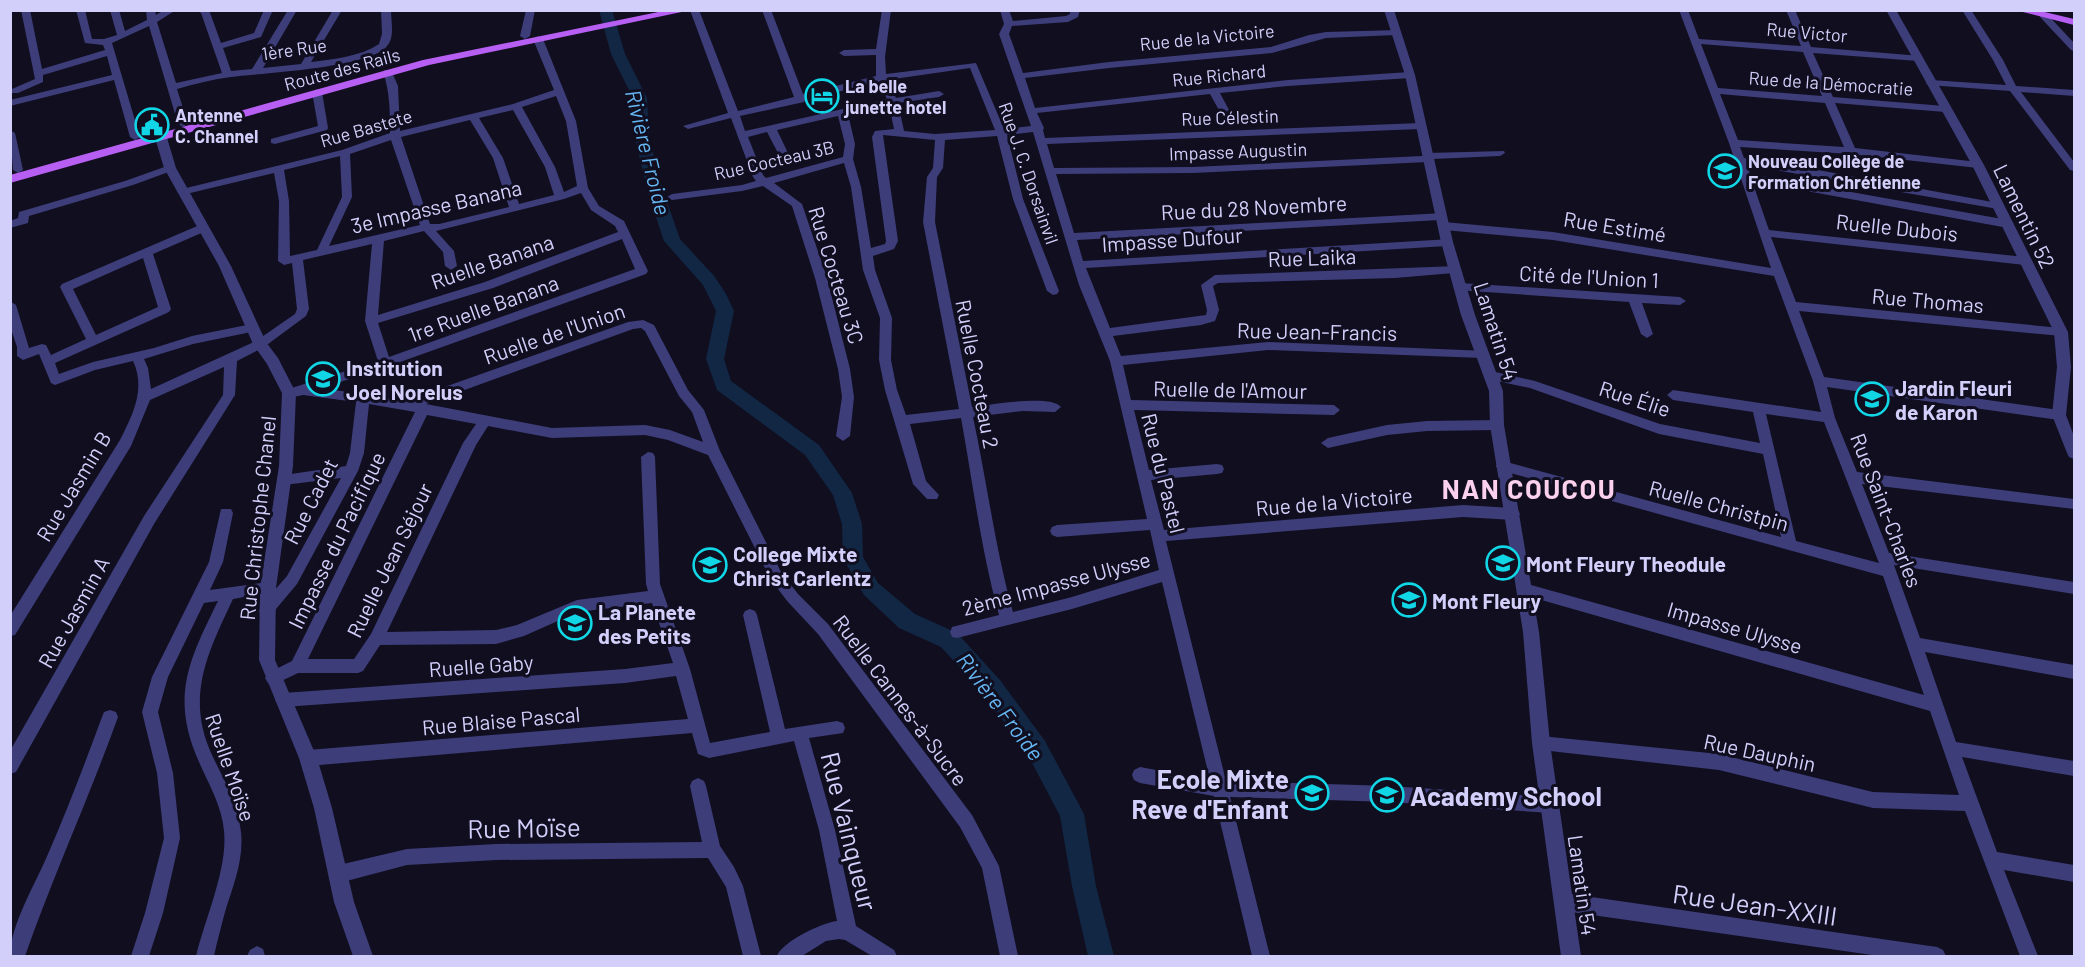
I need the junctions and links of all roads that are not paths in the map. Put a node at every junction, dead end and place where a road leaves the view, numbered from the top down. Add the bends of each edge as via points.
1 (25, 10) edge
2 (80, 10) edge
3 (114, 10) edge
4 (172, 10) edge
5 (201, 10) edge
6 (269, 10) edge
7 (293, 10) edge
8 (338, 10) edge
9 (386, 10) edge
10 (531, 10) edge
11 (687, 10) edge
12 (694, 10) edge
13 (766, 10) edge
14 (887, 10) edge
15 (1075, 10) edge
16 (1389, 10) edge
17 (1683, 10) edge
18 (1790, 10) edge
19 (1891, 10) edge
20 (1966, 10) edge
21 (2020, 10) edge
22 (654, 13) edge
23 (2045, 13) edge
24 (151, 16) edge
25 (2074, 16) edge
26 (1006, 17) edge
27 (2074, 22) edge
28 (561, 32) junction
29 (1396, 32) junction
30 (122, 36) junction
31 (525, 36) junction
32 (538, 39) junction
33 (107, 41) junction
34 (1694, 41) junction
35 (218, 47) junction
36 (2074, 48) edge
37 (1805, 49) junction
38 (110, 52) junction
39 (881, 52) junction
40 (844, 53) dead end
41 (1918, 58) junction
42 (304, 66) junction
43 (256, 71) junction
44 (388, 72) junction
45 (38, 73) junction
46 (227, 74) junction
47 (1410, 75) junction
48 (118, 76) junction
49 (1020, 76) junction
50 (881, 78) junction
51 (1931, 83) junction
52 (172, 87) junction
53 (2012, 87) junction
54 (1714, 91) junction
55 (317, 92) junction
56 (558, 92) junction
57 (1214, 92) junction
58 (2074, 93) edge
59 (939, 94) dead end
60 (14, 96) edge
61 (1827, 99) junction
62 (800, 100) junction
63 (893, 101) junction
64 (516, 106) junction
65 (1946, 109) junction
66 (1224, 110) dead end
67 (1032, 111) junction
68 (842, 112) junction
69 (734, 115) junction
70 (473, 117) junction
71 (183, 124) junction
72 (688, 126) dead end
73 (1420, 126) junction
74 (771, 129) junction
75 (899, 131) junction
76 (10, 133) edge
77 (1001, 133) junction
78 (159, 134) junction
79 (1040, 134) junction
80 (395, 135) junction
81 (741, 135) junction
82 (135, 137) junction
83 (940, 137) junction
84 (275, 141) dead end
85 (1734, 143) junction
86 (1851, 151) junction
87 (345, 152) junction
88 (783, 153) dead end
89 (1500, 153) dead end
90 (1427, 157) junction
91 (848, 159) junction
92 (1740, 161) junction
93 (1978, 165) junction
94 (170, 168) junction
95 (278, 168) junction
96 (2074, 168) edge
97 (1050, 171) junction
98 (13, 173) edge
99 (1746, 177) junction
100 (765, 182) junction
101 (583, 188) junction
102 (182, 192) junction
103 (560, 197) junction
104 (672, 197) dead end
105 (1998, 206) junction
106 (515, 208) junction
107 (1442, 221) junction
108 (2008, 224) junction
109 (10, 225) edge
110 (426, 227) junction
111 (202, 228) junction
112 (1764, 233) junction
113 (625, 234) junction
114 (1071, 237) junction
115 (378, 240) junction
116 (1447, 242) junction
117 (322, 250) junction
118 (147, 254) junction
119 (867, 254) junction
120 (297, 258) junction
121 (2025, 261) junction
122 (1079, 265) junction
123 (451, 266) dead end
124 (1454, 269) junction
125 (1780, 273) junction
126 (1460, 287) junction
127 (1053, 291) dead end
128 (1634, 298) junction
129 (1680, 301) dead end
130 (10, 305) edge
131 (1792, 306) junction
132 (371, 321) junction
133 (252, 328) junction
134 (2061, 332) junction
135 (1104, 333) junction
136 (1647, 334) dead end
137 (93, 340) junction
138 (260, 344) junction
139 (1483, 354) junction
140 (23, 356) junction
141 (137, 357) junction
142 (231, 359) junction
143 (10, 361) edge
144 (48, 361) junction
145 (1116, 361) junction
146 (385, 363) junction
147 (1491, 376) junction
148 (1819, 381) junction
149 (296, 392) junction
150 (1673, 395) dead end
151 (145, 396) junction
152 (363, 398) junction
153 (407, 405) junction
154 (1126, 405) junction
155 (1055, 407) dead end
156 (424, 408) junction
157 (1760, 409) junction
158 (1334, 410) dead end
159 (967, 413) junction
160 (2059, 415) junction
161 (2074, 417) edge
162 (1829, 418) junction
163 (485, 420) junction
164 (902, 420) junction
165 (1497, 425) junction
166 (843, 436) dead end
167 (1328, 443) dead end
168 (1769, 450) junction
169 (713, 451) junction
170 (2074, 453) edge
171 (648, 457) dead end
172 (1503, 466) junction
173 (1217, 469) dead end
174 (351, 471) junction
175 (1143, 476) junction
176 (1851, 477) junction
177 (284, 480) junction
178 (932, 495) dead end
179 (2074, 504) edge
180 (226, 513) dead end
181 (1513, 514) junction
182 (1156, 530) junction
183 (1058, 531) dead end
184 (1790, 546) junction
185 (1884, 558) junction
186 (1889, 572) junction
187 (1167, 574) junction
188 (268, 588) junction
189 (2074, 588) edge
190 (1524, 589) junction
191 (228, 595) junction
192 (657, 596) junction
193 (200, 597) junction
194 (266, 611) junction
195 (750, 615) dead end
196 (1007, 618) junction
197 (10, 630) edge
198 (957, 632) dead end
199 (376, 639) junction
200 (1915, 644) junction
201 (297, 666) junction
202 (682, 669) junction
203 (2074, 672) edge
204 (273, 678) junction
205 (283, 700) junction
206 (1935, 705) junction
207 (110, 717) dead end
208 (698, 724) junction
209 (837, 728) dead end
210 (800, 733) junction
211 (779, 736) junction
212 (1541, 742) junction
213 (1950, 747) junction
214 (308, 758) junction
215 (10, 767) edge
216 (2074, 768) edge
217 (1140, 775) dead end
218 (698, 786) dead end
219 (1219, 789) junction
220 (1970, 803) junction
221 (1551, 806) junction
222 (712, 850) junction
223 (1991, 859) junction
224 (2074, 873) edge
225 (339, 874) junction
226 (1564, 902) junction
227 (848, 931) junction
228 (887, 956) edge
229 (1005, 956) edge
230 (16, 957) edge
231 (140, 957) edge
232 (205, 957) edge
233 (363, 957) edge
234 (752, 957) edge
235 (786, 957) edge
236 (1261, 957) edge
237 (1571, 957) edge
238 (1938, 957) edge
239 (2029, 957) edge

1 - 45 street
2 - 33 street via 88,41
3 - 30 street
4 - 24 street
5 - 35 street via 205,11
6 - 35 street via 258,35
7 - 43 street
8 - 42 street
9 - 42 street, 1ère Rue via 386,41 381,49
10 - 31 street
11 - 22 main road, Route des Rails
12 - 69 street, Rue Cocteau 3C
13 - 62 street
14 - 39 street
15 - 26 street via 1075,15 1068,19
16 - 29 street, Lamatin 54
17 - 34 street, Rue Saint-Charles
18 - 37 street
19 - 41 street, Lamentin 52
20 - 53 street
21 - 23 main road
22 - 28 main road, Route des Rails
23 - 25 main road
23 - 27 main road
23 - 36 street
24 - 30 street
24 - 52 street
26 - 49 street, Rue du Pastel via 1004,34
28 - 31 main road, Route des Rails
28 - 32 main road, Route des Rails
29 - 47 street, Lamatin 54
29 - 49 street, Rue de la Victoire via 1326,35 1272,50
30 - 33 street
31 - 71 main road, Route des Rails via 425,57
32 - 44 main road, Route des Rails
32 - 56 street
33 - 38 street
34 - 37 street, Rue Victor
34 - 54 street, Rue Saint-Charles
35 - 46 street
37 - 41 street, Rue Victor
37 - 61 street
38 - 45 street
38 - 48 street
39 - 40 street
39 - 50 street
41 - 51 street, Lamentin 52
42 - 43 street, 1ère Rue
43 - 46 street, 1ère Rue
44 - 55 main road, Route des Rails
44 - 80 street via 393,86
45 - 60 street via 40,80
46 - 52 street, 1ère Rue
47 - 57 street, Rue Richard
47 - 73 street, Lamatin 54
48 - 60 street
48 - 82 street
49 - 67 street, Rue du Pastel
50 - 62 street
50 - 63 street
50 - 77 street, Rue J. C. Dorsainvil via 973,65
51 - 53 street
51 - 65 street, Lamentin 52
52 - 71 street
53 - 58 street
53 - 96 street
54 - 61 street, Rue de la Démocratie
54 - 85 street, Rue Saint-Charles
55 - 78 main road, Route des Rails
55 - 84 street via 322,128
56 - 64 street, Rue Bastete
56 - 101 street via 571,121
57 - 66 street
57 - 67 street, Rue Richard
59 - 63 street
61 - 65 street, Rue de la Démocratie
61 - 86 street
62 - 69 street
63 - 68 street
63 - 75 street
64 - 70 street, Rue Bastete
64 - 103 street via 550,167
65 - 93 street, Lamentin 52
67 - 79 street, Rue du Pastel
68 - 74 street
68 - 91 street via 850,144
69 - 72 street
69 - 81 street, Rue Cocteau 3C
70 - 80 street, Rue Bastete
70 - 106 street via 498,158
71 - 78 main road, Route des Rails
73 - 79 street, Rue Célestin
73 - 90 street, Lamatin 54
74 - 81 street
74 - 88 street
75 - 83 street, Rue Célestin via 907,136
75 - 119 street, Rue Célestin via 879,133 877,137 892,241 890,246
76 - 98 street
77 - 79 street, Rue Célestin
77 - 83 street, Rue Célestin
77 - 127 street, Rue J. C. Dorsainvil via 1018,199
78 - 82 main road, Route des Rails
78 - 94 street, Rue Christophe Chanel
78 - 98 main road, Route des Rails
79 - 97 street, Rue du Pastel
80 - 87 street, Rue Bastete
80 - 110 street
81 - 100 street, Rue Cocteau 3C via 758,177
82 - 98 main road, Route des Rails
83 - 159 street, Ruelle Cocteau 2 via 929,222
85 - 86 street
85 - 92 street, Rue Saint-Charles
86 - 93 street
87 - 95 street, Rue Bastete
87 - 117 street via 347,197
89 - 90 street, Impasse Augustin
90 - 97 street, Impasse Augustin via 1193,170
90 - 107 street, Lamatin 54
91 - 100 street, Rue Cocteau 3B
91 - 119 street
92 - 99 street, Rue Saint-Charles
92 - 105 street
93 - 105 street, Lamentin 52
94 - 102 street, Rue Christophe Chanel
94 - 109 street via 23,214 24,220
95 - 102 street, Rue Bastete
95 - 120 street via 284,201 284,261
97 - 114 street, Rue du Pastel
99 - 108 street
99 - 112 street, Rue Saint-Charles
100 - 104 street, Rue Cocteau 3B
100 - 166 street, Rue Cocteau 3C via 797,204 822,278 848,397
101 - 103 street, 3e Impasse Banana
101 - 113 street via 595,208 620,224
102 - 111 street, Rue Christophe Chanel
103 - 106 street, 3e Impasse Banana
105 - 108 street, Lamentin 52
106 - 110 street, 3e Impasse Banana via 439,228
107 - 114 street, Rue du 28 Novembre
107 - 116 street, Lamatin 54
107 - 125 street, Rue Estimé
108 - 121 street, Lamentin 52
110 - 115 street, 3e Impasse Banana
110 - 123 street via 448,251
111 - 118 street
111 - 133 street, Rue Christophe Chanel via 225,266
112 - 121 street, Ruelle Dubois
112 - 125 street, Rue Saint-Charles
113 - 132 street, Ruelle Banana via 489,285
113 - 146 street, 1re Ruelle Banana via 642,271
114 - 122 street, Rue du Pastel
115 - 117 street, 3e Impasse Banana
115 - 132 street
116 - 122 street, Impasse Dufour
116 - 124 street, Lamatin 54
117 - 120 street, 3e Impasse Banana
118 - 137 street via 165,309
118 - 137 street via 66,287
119 - 164 street via 886,318 885,360
120 - 138 street via 303,309 300,316
121 - 134 street, Lamentin 52
122 - 135 street, Rue du Pastel
124 - 126 street, Lamatin 54
124 - 135 street, Rue Laika via 1215,279 1207,285 1211,318
125 - 131 street, Rue Saint-Charles
126 - 128 street, Cité de l'Union 1
126 - 139 street, Lamatin 54
128 - 129 street, Cité de l'Union 1
128 - 136 street
130 - 140 street
131 - 134 street, Rue Thomas
131 - 148 street, Rue Saint-Charles
132 - 146 street
133 - 138 street, Rue Christophe Chanel
133 - 141 street via 192,339
134 - 160 street, Lamentin 52 via 2064,367
135 - 145 street, Rue du Pastel
137 - 144 street
138 - 142 street
138 - 149 street, Rue Christophe Chanel
139 - 145 street, Rue Jean-Francis via 1268,346
139 - 147 street, Lamatin 54
140 - 143 street
140 - 144 street via 42,348
141 - 144 street via 93,366 55,380
141 - 151 street, Rue Jasmin B via 144,369
142 - 151 street
142 - 215 street, Rue Jasmin A via 229,395 174,478
145 - 154 street, Rue du Pastel
146 - 149 street, 1re Ruelle Banana
147 - 165 street, Lamatin 54 via 1496,391
147 - 168 street, Rue Élie via 1531,384 1659,429
148 - 160 street
148 - 162 street, Rue Saint-Charles
149 - 152 street
149 - 177 street, Rue Christophe Chanel
150 - 157 street
151 - 197 street, Rue Jasmin B via 126,442
152 - 153 street
152 - 174 street, Rue Cadet via 357,453
153 - 156 street
153 - 169 street, Ruelle de l'Union via 643,324 650,328 683,393 698,410
154 - 158 street, Ruelle de l'Amour
154 - 175 street, Rue du Pastel
155 - 159 street via 1023,406
156 - 163 street
156 - 201 street, Impasse du Pacifique
157 - 162 street
157 - 168 street
159 - 164 street
159 - 196 street, Ruelle Cocteau 2 via 992,563
160 - 161 street
160 - 170 street, Lamentin 52
162 - 176 street, Rue Saint-Charles
163 - 169 street via 552,433 645,430
163 - 199 street, Ruelle Jean Séjour via 470,443
164 - 178 street via 920,484
165 - 167 street via 1387,430
165 - 172 street, Lamatin 54
168 - 184 street
169 - 229 street, Ruelle Cannes-à-Sucre via 776,576 824,629 966,821 986,854
171 - 192 street via 650,551
172 - 181 street, Lamatin 54
172 - 184 street, Ruelle Christpin
173 - 175 street
174 - 177 street
174 - 194 street, Rue Cadet via 292,580
175 - 182 street, Rue du Pastel
176 - 179 street
176 - 185 street, Rue Saint-Charles
177 - 188 street, Rue Christophe Chanel
180 - 193 street via 216,562
181 - 182 street, Rue de la Victoire via 1463,511
181 - 190 street, Lamatin 54
182 - 183 street, Rue de la Victoire
182 - 187 street, Rue du Pastel
184 - 186 street, Ruelle Christpin
185 - 186 street, Rue Saint-Charles
185 - 189 street
186 - 200 street, Rue Saint-Charles
187 - 196 street, 2ème Impasse Ulysse
187 - 219 street, Rue du Pastel
188 - 191 street
188 - 194 street, Rue Christophe Chanel
190 - 206 street, Impasse Ulysse
190 - 212 street, Lamatin 54
191 - 193 street
191 - 232 street, Ruelle Moïse via 207,638 190,701 190,714 200,746 221,788 233,839 231,862
192 - 199 street via 577,606 496,638
192 - 202 street
193 - 231 street via 160,677 150,712 165,773 172,838
194 - 204 street, Rue Christophe Chanel via 267,660
195 - 211 street
196 - 198 street, 2ème Impasse Ulysse
199 - 201 street, Ruelle Jean Séjour via 358,666
200 - 203 street
200 - 206 street, Rue Saint-Charles
201 - 204 street
202 - 205 street, Ruelle Gaby
202 - 208 street
204 - 205 street, Rue Christophe Chanel
205 - 214 street, Rue Christophe Chanel
206 - 213 street, Rue Saint-Charles
207 - 230 street
208 - 211 street via 706,751
208 - 214 street, Rue Blaise Pascal
209 - 210 street
210 - 211 street
210 - 227 street, Rue Vainqueur
212 - 220 street, Rue Dauphin via 1719,762 1873,800
212 - 221 street, Lamatin 54
213 - 216 street
213 - 220 street, Rue Saint-Charles
214 - 225 street, Rue Christophe Chanel
217 - 219 street
218 - 222 street
219 - 221 street via 1390,794
219 - 236 street, Rue du Pastel
220 - 223 street, Rue Saint-Charles
221 - 226 street, Lamatin 54
222 - 225 street, Rue Moïse via 407,857
222 - 234 street via 734,883
223 - 224 street
223 - 239 street, Rue Saint-Charles
225 - 233 street, Rue Christophe Chanel
226 - 237 street, Lamatin 54
226 - 238 street, Rue Jean-XXIII
227 - 228 street, Rue Vainqueur
227 - 235 street via 838,928 822,933

